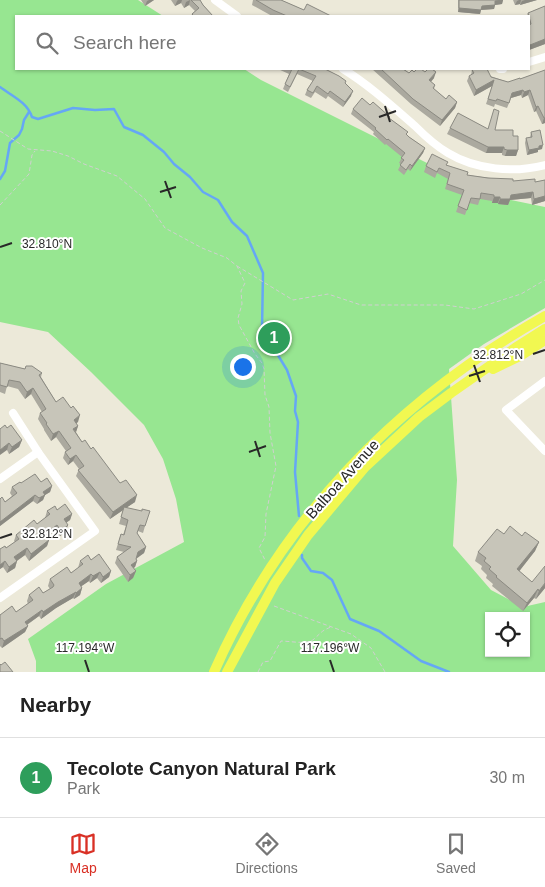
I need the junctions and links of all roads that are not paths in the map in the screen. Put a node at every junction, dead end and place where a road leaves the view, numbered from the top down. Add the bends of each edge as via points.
1 (215, 0) edge
2 (236, 15) edge
3 (545, 57) edge
4 (530, 62) edge
5 (345, 70) edge
6 (545, 166) edge
7 (545, 316) edge
8 (545, 330) edge
9 (545, 340) edge
10 (545, 380) edge
11 (461, 385) junction
12 (13, 413) dead end
13 (545, 451) edge
14 (38, 452) junction
15 (0, 479) edge
16 (0, 598) edge
17 (214, 672) edge
18 (228, 672) edge

1 - 2 street
3 - 4 street
5 - 6 street via 362,80 449,153 495,168 515,170
7 - 17 main road, Balboa Avenue via 459,371 414,406 363,453 297,529 268,570
8 - 11 main road, Balboa Avenue
9 - 11 main road
10 - 13 street via 506,410
11 - 18 main road, Balboa Avenue via 365,467 308,535 275,583
12 - 14 street
14 - 15 street
14 - 16 street via 95,531

